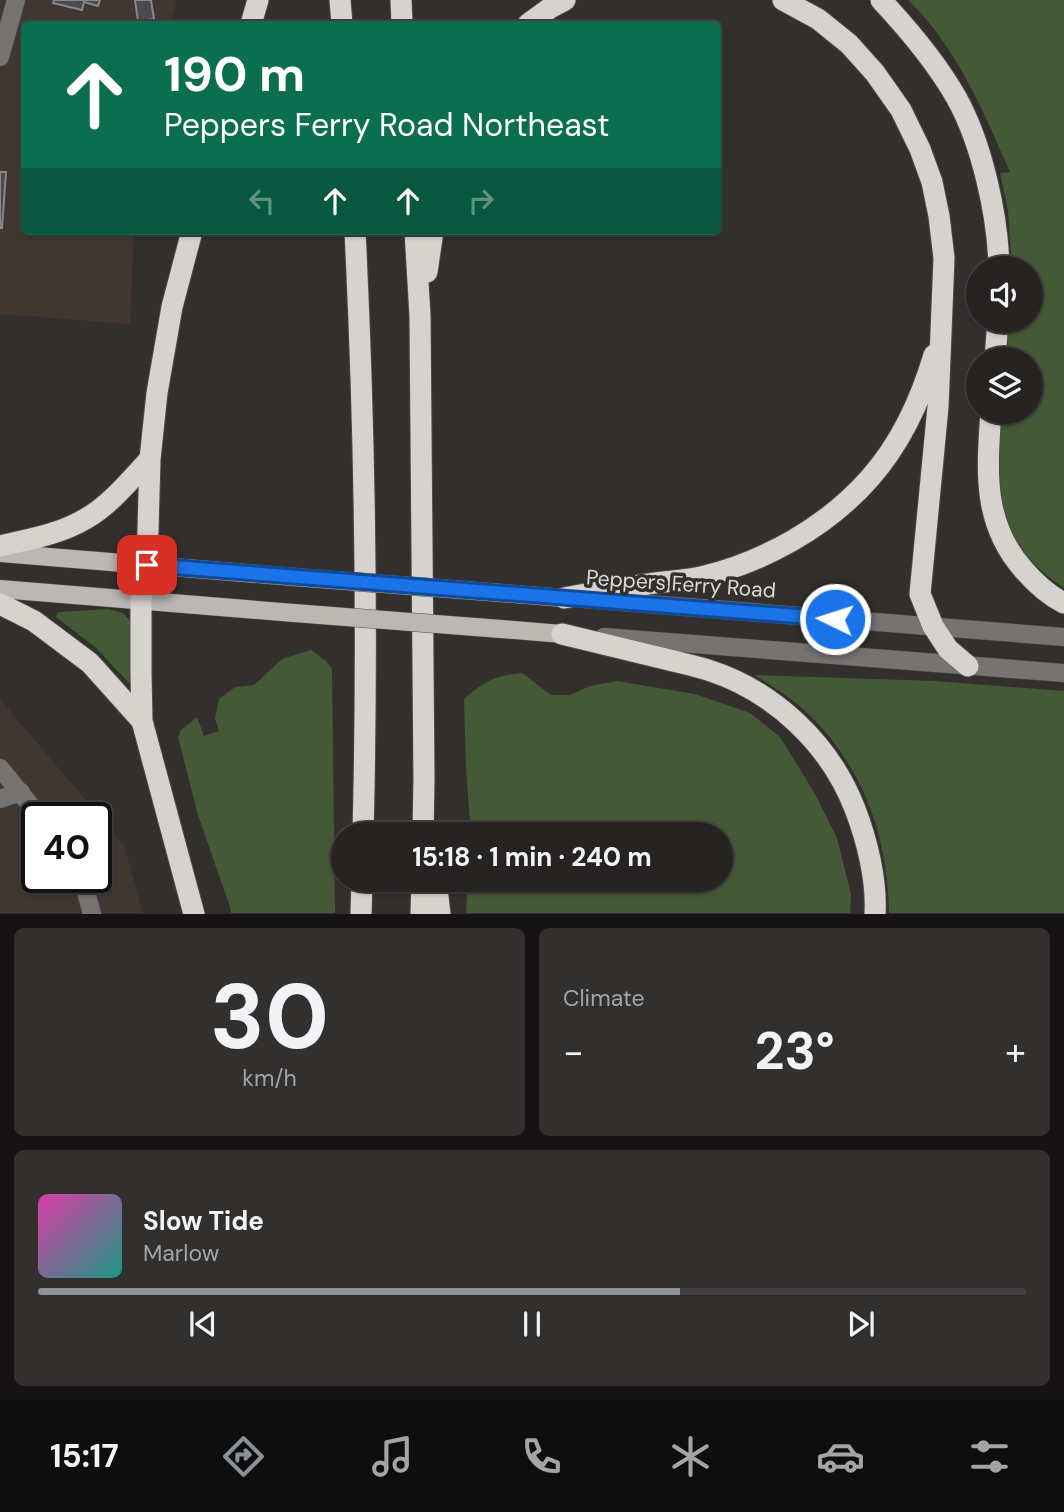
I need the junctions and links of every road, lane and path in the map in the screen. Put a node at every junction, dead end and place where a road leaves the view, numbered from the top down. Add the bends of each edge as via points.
1 (6, 0) edge
2 (16, 0) edge
3 (258, 0) edge
4 (340, 0) edge
5 (401, 0) edge
6 (565, 0) edge
7 (783, 0) edge
8 (881, 0) edge
9 (252, 21) edge
10 (342, 21) edge
11 (402, 21) edge
12 (532, 21) edge
13 (0, 24) edge
14 (0, 57) edge
15 (191, 235) edge
16 (355, 235) edge
17 (415, 235) edge
18 (432, 235) edge
19 (998, 256) edge
20 (943, 298) junction
21 (420, 316) junction
22 (990, 424) edge
23 (150, 459) junction
24 (0, 545) edge
25 (0, 553) edge
26 (147, 565) junction
27 (0, 589) edge
28 (564, 598) junction
29 (141, 600) junction
30 (1064, 603) edge
31 (0, 604) edge
32 (933, 626) junction
33 (562, 634) junction
34 (1064, 637) edge
35 (968, 666) junction
36 (1064, 673) edge
37 (142, 721) junction
38 (0, 768) edge
39 (424, 779) junction
40 (21, 792) junction
41 (0, 799) edge
42 (29, 802) edge
43 (363, 822) edge
44 (423, 822) edge
45 (429, 822) edge
46 (362, 892) edge
47 (422, 892) edge
48 (437, 892) edge
49 (86, 893) edge
50 (92, 914) edge
51 (194, 914) edge
52 (361, 914) edge
53 (421, 914) edge
54 (440, 914) edge
55 (875, 914) edge

1 - 13 street
2 - 14 street
3 - 9 highway
4 - 10 highway
5 - 11 highway
6 - 12 highway
7 - 20 highway via 818,19 849,44 901,110 932,182 944,258
8 - 19 highway via 934,62 962,109 987,182
15 - 23 highway via 172,307
16 - 43 highway via 365,533
17 - 21 highway
18 - 21 highway
20 - 28 highway via 938,341 911,414 870,478 843,505 783,545 745,563 700,577
20 - 32 highway via 939,407 920,594
21 - 39 highway
22 - 30 highway via 989,496 997,527 1012,556 1035,583
23 - 24 highway via 89,518 61,531
23 - 26 highway
25 - 26 main road, Peppers Ferry Road
26 - 28 main road, Peppers Ferry Road, bridge
26 - 29 highway
27 - 29 main road
28 - 32 street, Peppers Ferry Road
29 - 33 main road, bridge
29 - 37 highway
31 - 37 highway via 34,621 90,663
32 - 34 street, Peppers Ferry Road
32 - 35 highway via 948,649
33 - 35 street
33 - 55 highway via 708,670 769,700 800,725 848,791 871,867
35 - 36 street
37 - 51 highway
38 - 40 street
39 - 44 highway
39 - 45 highway
40 - 41 street
40 - 42 street
46 - 52 highway
47 - 53 highway
48 - 54 highway
49 - 50 street

